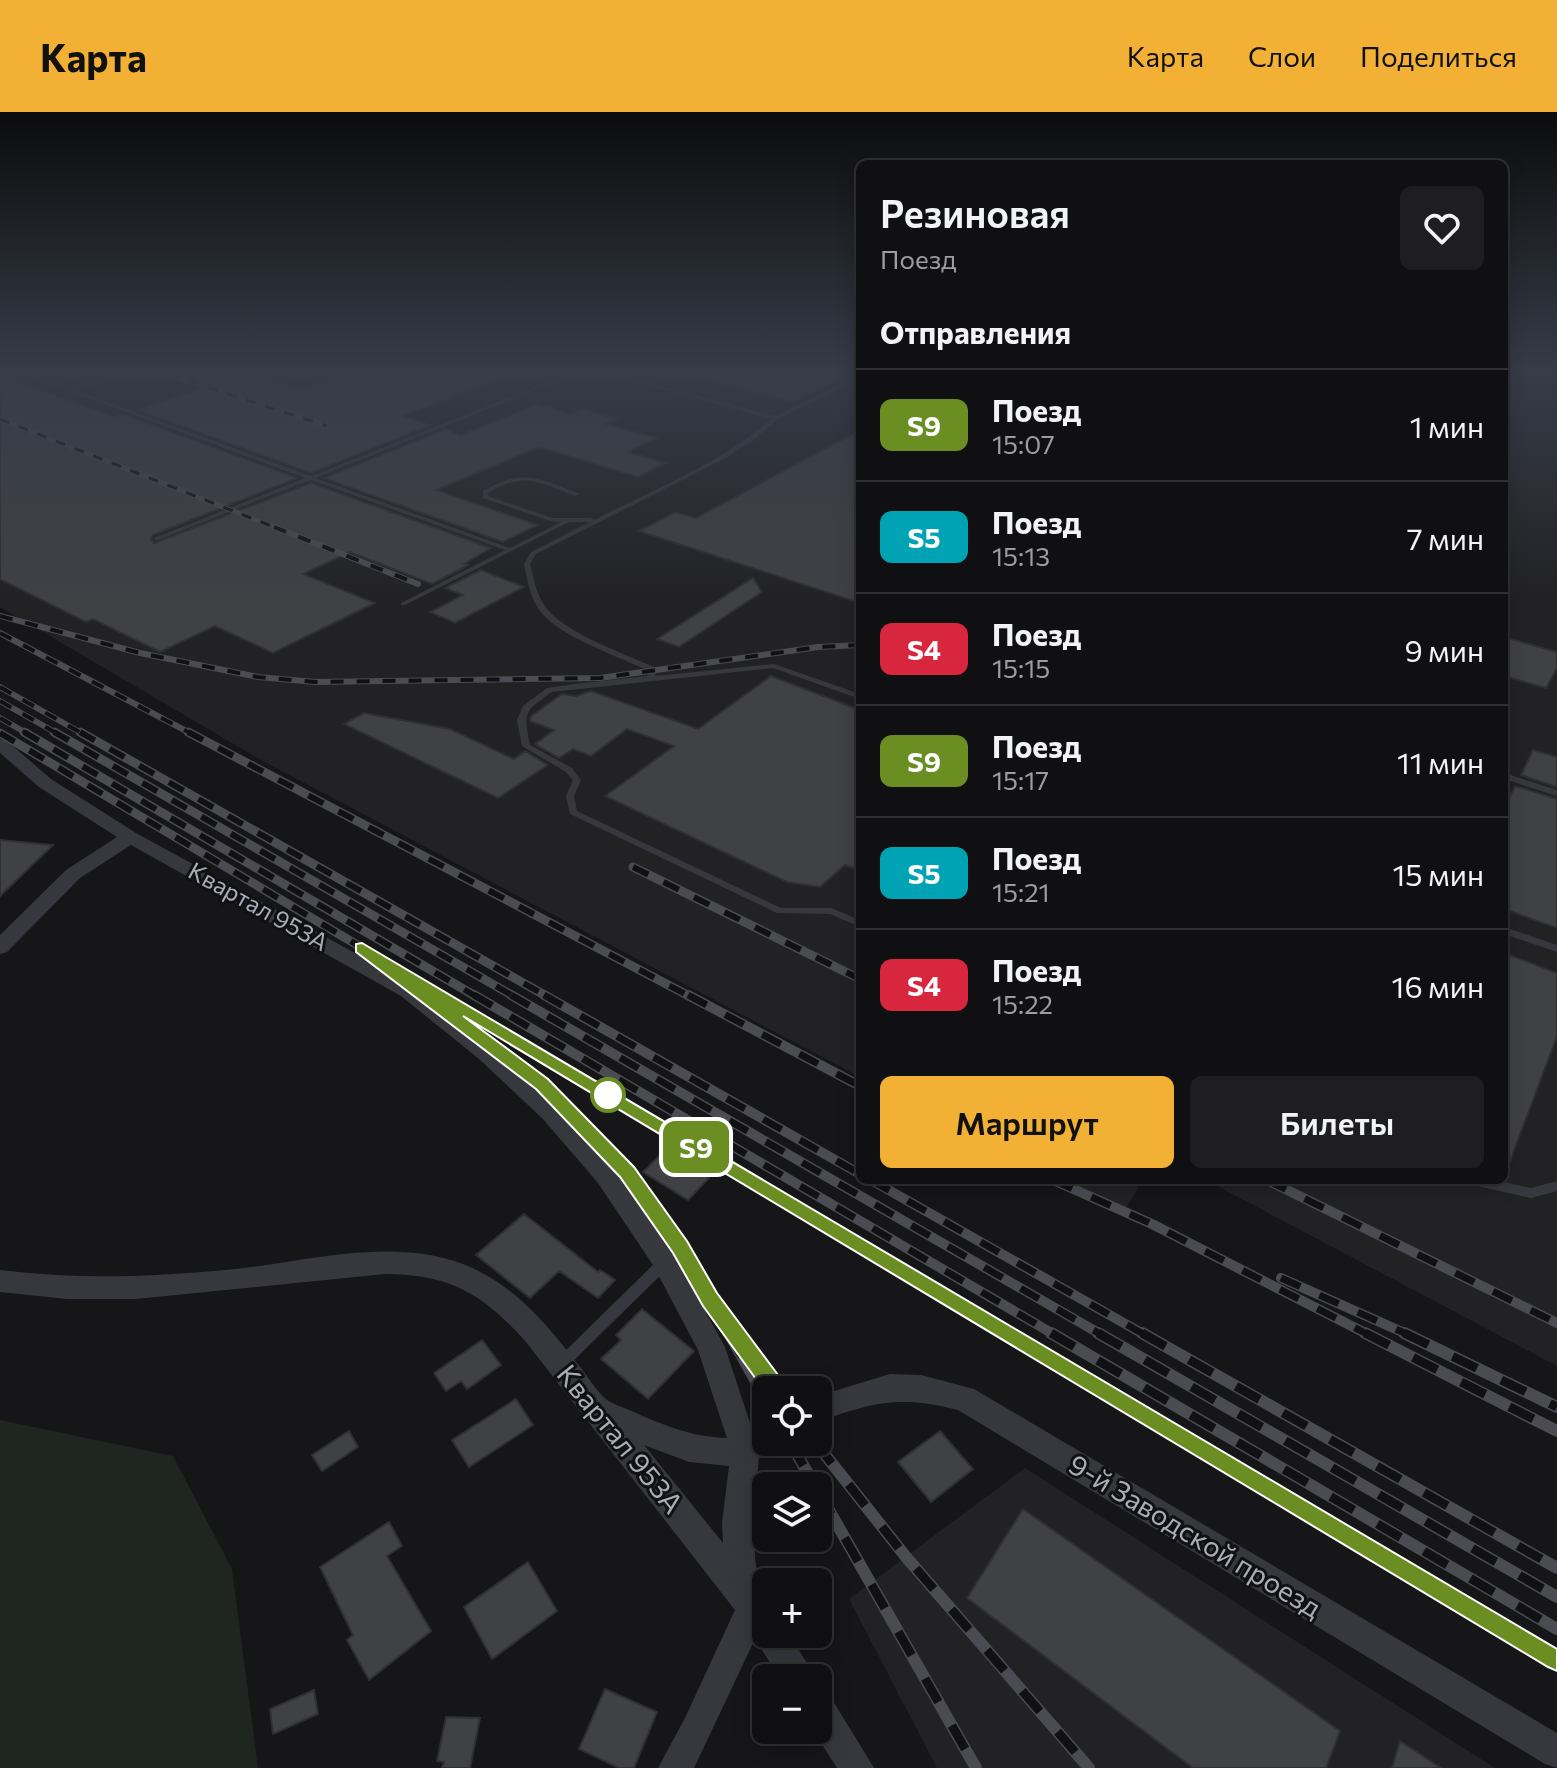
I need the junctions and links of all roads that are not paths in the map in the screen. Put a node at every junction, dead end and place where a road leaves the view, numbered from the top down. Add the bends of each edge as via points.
1 (228, 446) edge
2 (389, 446) edge
3 (740, 446) edge
4 (308, 478) junction
5 (576, 494) dead end
6 (597, 519) junction
7 (567, 522) junction
8 (156, 539) dead end
9 (510, 550) junction
10 (403, 604) dead end
11 (651, 676) junction
12 (856, 696) edge
13 (0, 744) edge
14 (1508, 777) edge
15 (1557, 793) edge
16 (130, 837) junction
17 (856, 922) edge
18 (1508, 931) edge
19 (0, 947) edge
20 (1557, 949) edge
21 (1491, 1184) edge
22 (1557, 1186) edge
23 (665, 1262) junction
24 (0, 1281) edge
25 (561, 1364) junction
26 (832, 1404) edge
27 (597, 1409) junction
28 (752, 1436) edge
29 (752, 1443) edge
30 (752, 1456) edge
31 (752, 1596) edge
32 (752, 1609) edge
33 (752, 1641) edge
34 (832, 1730) edge
35 (1557, 1752) edge
36 (675, 1768) edge
37 (857, 1768) edge

1 - 4 lane
2 - 4 lane
3 - 6 lane
4 - 8 lane
4 - 9 lane
5 - 7 lane via 520,476 485,492 485,497
6 - 7 lane
6 - 11 lane via 533,553 527,564 533,590 546,614 653,670
7 - 9 lane
9 - 10 lane
11 - 12 lane via 774,666
11 - 17 lane via 550,690 527,706 521,720 526,746 577,780 570,796 573,812 780,911 831,911
13 - 16 street, Квартал 953А via 45,783
14 - 15 lane
16 - 19 street via 73,874
16 - 23 street, Квартал 953А via 408,991 561,1123 607,1176
18 - 20 lane
21 - 22 lane via 1531,1193
23 - 25 lane
23 - 28 street, Квартал 953А
24 - 25 street, Квартал 953А via 44,1288 149,1285 358,1265 424,1264 463,1276 499,1297
25 - 27 street, Квартал 953А
26 - 35 street, 9-й Заводской проезд via 894,1385 964,1398
27 - 29 street via 670,1442 704,1450
27 - 32 street, Квартал 953А
30 - 31 street, Квартал 953А via 737,1523 740,1566
33 - 36 street
34 - 37 street

